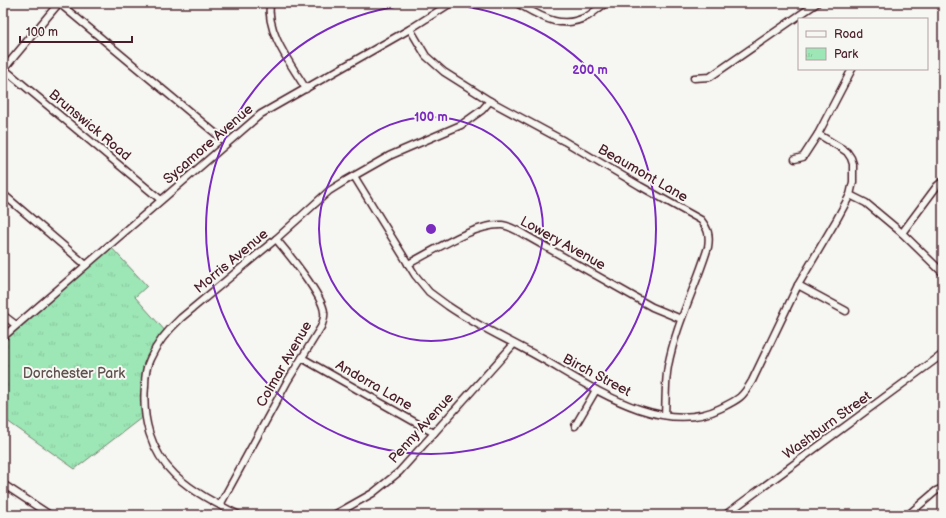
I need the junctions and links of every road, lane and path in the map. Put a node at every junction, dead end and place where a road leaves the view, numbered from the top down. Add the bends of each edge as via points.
1 (59, 3) edge
2 (270, 3) edge
3 (438, 3) edge
4 (451, 3) edge
5 (517, 3) edge
6 (606, 3) edge
7 (817, 3) edge
8 (442, 9) junction
9 (410, 29) junction
10 (3, 69) edge
11 (851, 70) edge
12 (694, 78) dead end
13 (306, 89) junction
14 (490, 102) junction
15 (818, 134) junction
16 (227, 143) junction
17 (795, 159) dead end
18 (354, 176) junction
19 (943, 181) edge
20 (3, 194) edge
21 (850, 195) junction
22 (161, 200) junction
23 (902, 233) junction
24 (276, 239) junction
25 (408, 264) junction
26 (86, 265) junction
27 (943, 273) edge
28 (798, 285) junction
29 (846, 311) dead end
30 (3, 314) edge
31 (681, 319) junction
32 (16, 326) junction
33 (3, 337) edge
34 (514, 344) junction
35 (943, 354) edge
36 (302, 358) junction
37 (596, 390) junction
38 (665, 415) junction
39 (575, 426) dead end
40 (434, 433) junction
41 (3, 484) edge
42 (943, 488) edge
43 (220, 505) junction
44 (50, 515) edge
45 (239, 515) edge
46 (334, 515) edge
47 (725, 515) edge
48 (908, 515) edge

1 - 10 street
1 - 16 street
2 - 13 street via 272,27
3 - 8 street
4 - 8 street, Sycamore Avenue
5 - 6 street via 542,18 557,22 576,21
7 - 12 street via 710,77
8 - 9 street, Sycamore Avenue
9 - 13 street, Sycamore Avenue
9 - 14 street, Beaumont Lane via 426,56 444,72
10 - 22 street, Brunswick Road
11 - 15 street
13 - 16 street, Sycamore Avenue via 261,114
14 - 18 street, Morris Avenue via 461,125 389,156
14 - 31 street, Beaumont Lane via 571,145 704,224 709,234 708,247
15 - 17 street via 803,156
15 - 21 street, Birch Street via 847,152 851,158 853,182
16 - 22 street, Sycamore Avenue
18 - 24 street, Morris Avenue via 329,191
18 - 25 street, Birch Street
19 - 23 street
20 - 26 street
21 - 23 street via 866,203
21 - 28 street, Birch Street
22 - 26 street, Sycamore Avenue
23 - 27 street
24 - 36 street, Colmar Avenue via 318,297 324,312 321,327
24 - 43 street, Morris Avenue via 170,328 153,352 145,378 145,416 154,446 175,475
25 - 31 street, Lowery Avenue via 466,234 484,227 502,225 525,234 652,307
25 - 34 street, Birch Street via 422,285 448,306
26 - 32 street, Sycamore Avenue
28 - 29 street
28 - 38 street, Birch Street via 744,395 713,412 696,416
30 - 32 street
31 - 38 street, Beaumont Lane via 668,367
32 - 33 street, Sycamore Avenue
34 - 37 street, Birch Street
34 - 40 street, Penny Avenue
35 - 47 street, Washburn Street
36 - 40 street, Andorra Lane
36 - 43 street, Colmar Avenue
37 - 38 street, Birch Street via 631,406
37 - 39 street
40 - 46 street, Penny Avenue via 388,482
41 - 44 street
42 - 48 street
43 - 45 street

